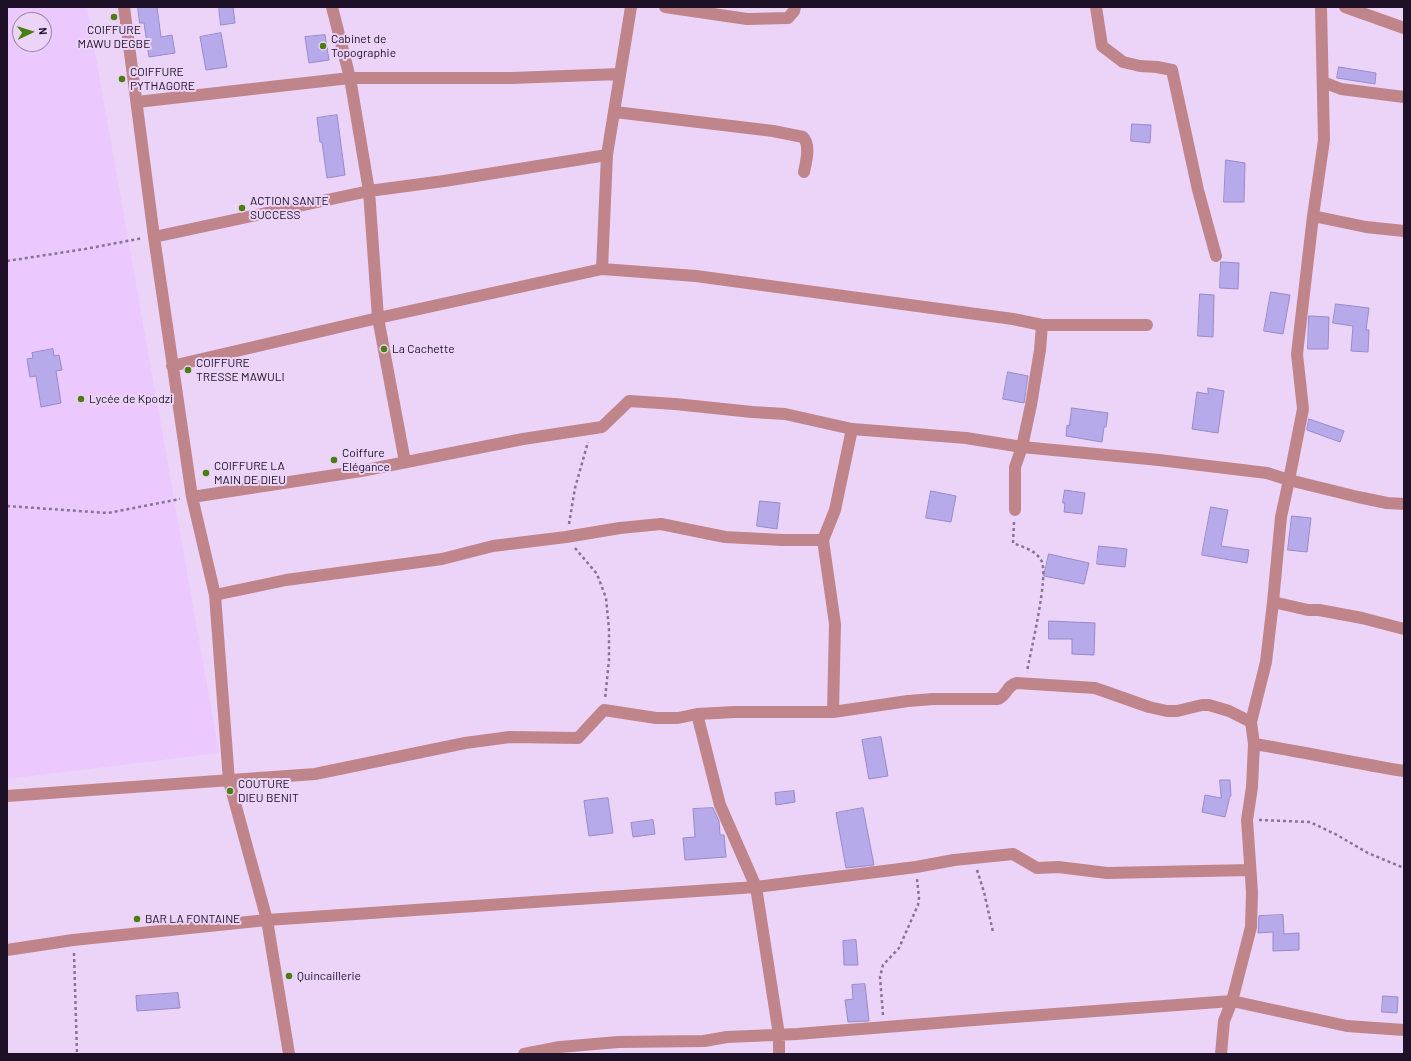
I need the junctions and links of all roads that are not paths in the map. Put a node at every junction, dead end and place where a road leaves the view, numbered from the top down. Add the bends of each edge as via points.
1 (124, 7) edge
2 (332, 7) edge
3 (631, 7) edge
4 (665, 7) edge
5 (795, 7) edge
6 (1096, 7) edge
7 (1321, 7) edge
8 (1345, 7) edge
9 (1404, 28) edge
10 (620, 74) junction
11 (350, 78) junction
12 (1323, 82) junction
13 (1404, 97) edge
14 (137, 102) junction
15 (615, 112) junction
16 (607, 155) junction
17 (804, 172) dead end
18 (369, 191) junction
19 (1313, 216) junction
20 (1404, 231) edge
21 (154, 236) junction
22 (1216, 256) dead end
23 (602, 269) junction
24 (378, 318) junction
25 (1042, 324) junction
26 (1147, 325) dead end
27 (172, 366) junction
28 (852, 429) junction
29 (1022, 447) junction
30 (405, 462) junction
31 (1289, 480) junction
32 (192, 497) junction
33 (1404, 504) edge
34 (1015, 510) road end
35 (823, 540) junction
36 (214, 595) junction
37 (1273, 602) junction
38 (1404, 629) edge
39 (833, 712) junction
40 (697, 714) junction
41 (1251, 722) junction
42 (1254, 744) junction
43 (1404, 771) edge
44 (229, 781) junction
45 (7, 796) edge
46 (1250, 870) junction
47 (756, 887) junction
48 (267, 920) junction
49 (7, 950) edge
50 (1232, 1001) junction
51 (1404, 1030) edge
52 (779, 1035) junction
53 (289, 1054) edge
54 (524, 1054) edge
55 (779, 1054) edge
56 (1221, 1054) edge

1 - 14 street
2 - 11 street
3 - 10 street
4 - 5 street via 747,19 788,18
6 - 22 street via 1102,46 1123,62 1172,70 1198,190
7 - 12 street
8 - 9 street
10 - 11 street via 511,78
10 - 15 street
11 - 14 street
11 - 18 street
12 - 13 street via 1341,89
12 - 19 street via 1324,140
14 - 21 street
15 - 16 street
15 - 17 street via 803,137 807,143
16 - 18 street
16 - 23 street
18 - 21 street
18 - 24 street
19 - 20 street via 1366,227
19 - 31 street via 1297,354 1303,409
21 - 27 street
23 - 24 street
23 - 25 street via 696,276
24 - 27 street
24 - 30 street
25 - 26 street
25 - 29 street via 1040,350
27 - 32 street
28 - 29 street via 966,438
28 - 30 street via 785,414 629,401 602,427 523,439
28 - 35 street via 835,510
29 - 31 street via 1244,470
29 - 34 street via 1015,467
30 - 32 street
31 - 33 street via 1358,497
31 - 37 street via 1280,522
32 - 36 street
35 - 36 street via 725,537 661,524 493,546 442,559 286,580
35 - 39 street via 835,624
36 - 44 street
37 - 38 street via 1362,618
37 - 41 street via 1266,662
39 - 40 street
39 - 41 street via 933,699 997,699 1004,696 1010,686 1024,684 1095,688 1168,711 1209,705
40 - 44 street via 678,718 656,718 604,710 578,738 510,737 465,743 315,774
40 - 47 street via 720,805
41 - 42 street
42 - 43 street
42 - 46 street via 1247,820
44 - 45 street
44 - 48 street
46 - 47 street via 1107,873 1058,867 1037,868 1013,854
46 - 50 street via 1251,927
47 - 48 street
47 - 52 street
48 - 49 street via 73,940
48 - 53 street
50 - 51 street via 1347,1026
50 - 52 street
50 - 56 street via 1224,1021
52 - 54 street via 727,1037 704,1041 611,1043 560,1047
52 - 55 street

